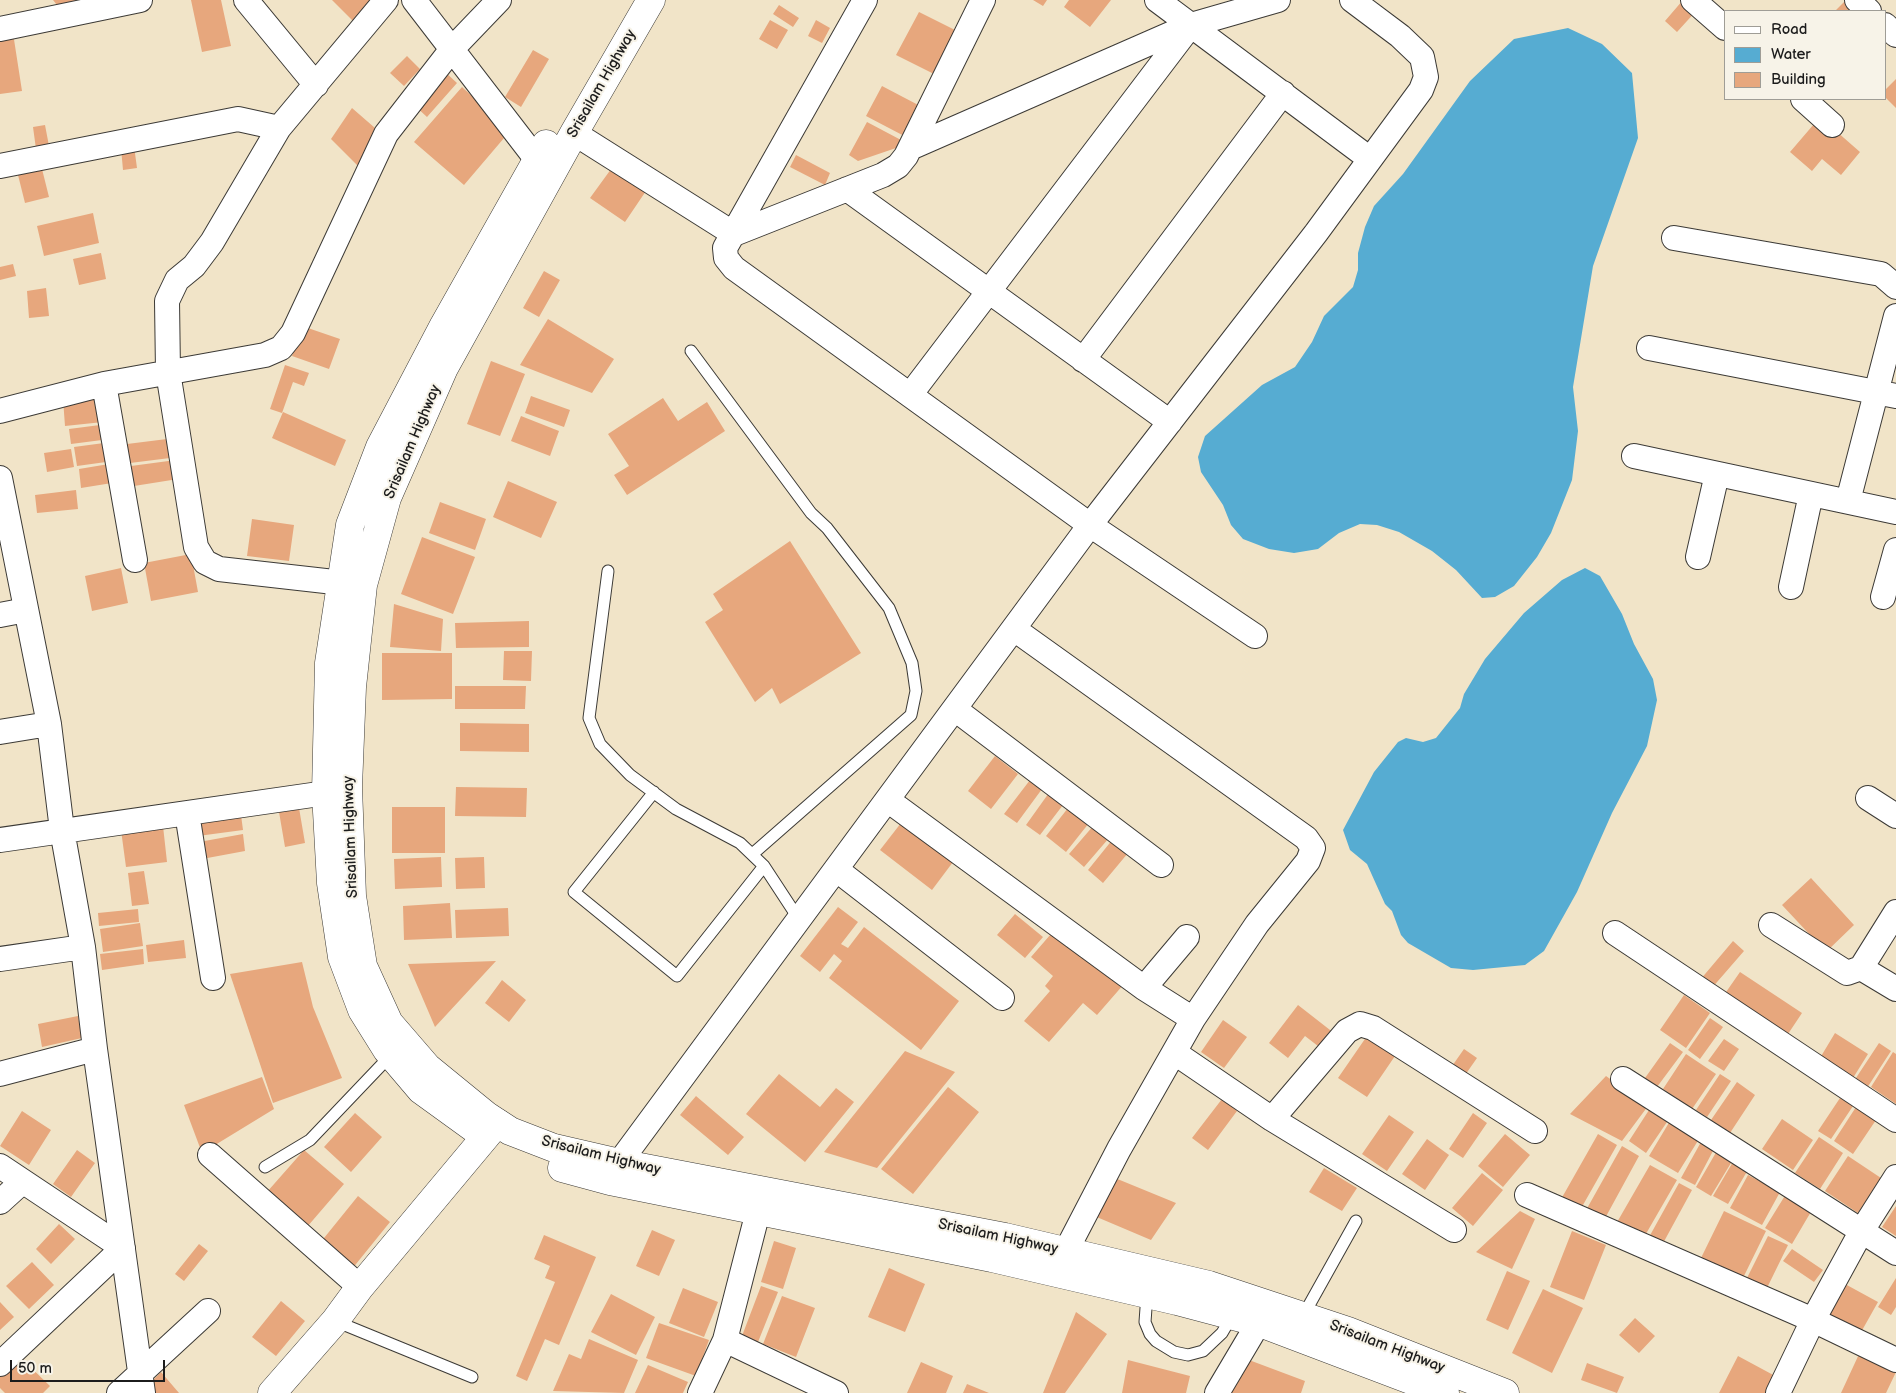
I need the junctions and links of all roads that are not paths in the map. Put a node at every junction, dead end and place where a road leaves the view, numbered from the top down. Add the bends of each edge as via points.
1 (140, 0) edge
2 (246, 0) edge
3 (386, 0) edge
4 (414, 0) edge
5 (499, 0) edge
6 (630, 0) edge
7 (651, 0) edge
8 (865, 0) edge
9 (983, 0) edge
10 (1157, 0) edge
11 (1278, 0) edge
12 (1352, 0) edge
13 (1693, 0) edge
14 (1857, 0) edge
15 (1868, 10) edge
16 (1191, 25) junction
17 (1886, 26) edge
18 (1724, 27) edge
19 (0, 29) edge
20 (1896, 35) edge
21 (452, 49) junction
22 (316, 85) junction
23 (1283, 94) junction
24 (1804, 100) edge
25 (1832, 125) dead end
26 (279, 128) junction
27 (574, 133) junction
28 (910, 148) junction
29 (1370, 159) junction
30 (537, 160) junction
31 (0, 166) edge
32 (847, 189) junction
33 (734, 234) junction
34 (1674, 238) dead end
35 (1893, 281) edge
36 (988, 292) junction
37 (1896, 316) edge
38 (1649, 348) dead end
39 (691, 351) dead end
40 (1083, 360) junction
41 (168, 372) junction
42 (104, 384) junction
43 (1887, 394) edge
44 (910, 395) junction
45 (0, 411) edge
46 (1170, 422) junction
47 (1634, 456) dead end
48 (1717, 474) junction
49 (0, 478) edge
50 (1811, 494) junction
51 (1848, 502) junction
52 (1896, 512) edge
53 (1090, 525) junction
54 (1896, 550) edge
55 (1698, 557) dead end
56 (135, 560) dead end
57 (608, 571) dead end
58 (343, 583) junction
59 (1791, 587) dead end
60 (1883, 597) dead end
61 (26, 610) junction
62 (0, 615) edge
63 (1014, 629) junction
64 (1255, 636) dead end
65 (956, 710) junction
66 (50, 724) junction
67 (0, 732) edge
68 (337, 790) junction
69 (654, 792) junction
70 (1868, 798) dead end
71 (889, 801) junction
72 (187, 812) junction
73 (1896, 816) edge
74 (62, 830) junction
75 (0, 840) edge
76 (751, 853) junction
77 (1161, 864) dead end
78 (764, 866) junction
79 (837, 870) junction
80 (1896, 912) edge
81 (800, 921) junction
82 (1771, 925) dead end
83 (1615, 933) dead end
84 (1187, 937) dead end
85 (83, 947) junction
86 (0, 959) edge
87 (1861, 968) junction
88 (213, 978) dead end
89 (1144, 988) junction
90 (1896, 989) edge
91 (1002, 998) dead end
92 (1193, 1019) junction
93 (94, 1049) junction
94 (1174, 1053) junction
95 (392, 1055) junction
96 (0, 1074) edge
97 (1623, 1079) dead end
98 (1272, 1119) junction
99 (1896, 1120) edge
100 (492, 1130) junction
101 (1535, 1131) dead end
102 (210, 1155) dead end
103 (619, 1164) junction
104 (0, 1166) edge
105 (265, 1167) dead end
106 (1896, 1177) edge
107 (22, 1182) junction
108 (1527, 1196) dead end
109 (761, 1201) junction
110 (0, 1202) edge
111 (1356, 1221) dead end
112 (1454, 1230) dead end
113 (1861, 1232) junction
114 (123, 1248) junction
115 (1066, 1251) junction
116 (1896, 1253) edge
117 (360, 1287) junction
118 (1147, 1294) junction
119 (208, 1311) dead end
120 (1264, 1314) junction
121 (1232, 1316) junction
122 (1303, 1316) junction
123 (1813, 1320) junction
124 (335, 1321) junction
125 (725, 1340) junction
126 (1896, 1360) edge
127 (0, 1364) edge
128 (472, 1377) dead end
129 (141, 1382) edge
130 (119, 1393) edge
131 (272, 1393) edge
132 (700, 1393) edge
133 (836, 1393) edge
134 (1217, 1393) edge
135 (1445, 1393) edge
136 (1505, 1393) edge
137 (1778, 1393) edge

1 - 19 street
2 - 22 street
3 - 22 street
4 - 21 street
5 - 21 street
6 - 30 main road, Srisailam Highway
7 - 27 main road, Srisailam Highway
8 - 33 street
9 - 28 street
10 - 16 street
11 - 16 street
12 - 29 street via 1422,57 1426,76 1421,90
13 - 18 street
14 - 15 street
16 - 23 street
16 - 28 street
16 - 36 street
17 - 20 street
21 - 30 street
21 - 41 street via 386,134 293,333 282,348 265,355
22 - 26 street
23 - 29 street
23 - 40 street
24 - 25 street
26 - 31 street via 238,119
26 - 41 street via 212,242 194,266 177,280 167,301
27 - 33 street
27 - 68 main road, Srisailam Highway via 444,368 387,498 363,585
28 - 32 street via 898,166
29 - 46 street
30 - 58 main road, Srisailam Highway via 380,447 350,525
32 - 33 street
32 - 36 street
33 - 44 street via 725,248 726,258 734,268
34 - 35 street via 1881,274
36 - 40 street
36 - 44 street
37 - 43 street
38 - 43 street
39 - 76 lane via 889,608 912,664 916,691 911,715
40 - 46 street
41 - 42 street
41 - 58 street via 196,547 204,562 219,570
42 - 45 street
42 - 56 street
43 - 51 street
44 - 53 street
46 - 53 street
47 - 48 street
48 - 50 street
48 - 55 street
49 - 61 street
50 - 51 street
50 - 59 street
51 - 52 street
53 - 63 street
53 - 64 street
54 - 60 street
57 - 69 lane via 589,718 600,744 630,775
58 - 68 main road, Srisailam Highway via 329,663
61 - 62 street
61 - 66 street
63 - 65 street
63 - 92 street via 1298,832 1313,848 1308,861 1257,924
65 - 71 street
65 - 77 street
66 - 67 street
66 - 74 street
68 - 72 street
68 - 95 main road, Srisailam Highway via 331,884 342,957 362,1010
68 - 100 main road, Srisailam Highway via 363,966 390,1023 427,1067
69 - 76 lane via 676,809 740,843
69 - 78 lane via 574,892 678,976
70 - 73 street
71 - 79 street
71 - 89 street
72 - 74 street
72 - 88 street
74 - 75 street
74 - 85 street
76 - 78 lane
78 - 81 lane
79 - 81 street
79 - 91 street
80 - 87 street
81 - 103 street
82 - 87 street via 1847,973
83 - 99 street
84 - 89 street
85 - 86 street
85 - 93 street
87 - 90 street
89 - 92 street
92 - 94 street
93 - 96 street
93 - 114 street
94 - 98 street
94 - 115 street
95 - 100 main road, Srisailam Highway via 421,1090
95 - 105 lane via 310,1140
97 - 113 street
98 - 101 street via 1347,1031 1360,1024 1373,1028
98 - 112 street
100 - 103 main road, Srisailam Highway via 510,1131 554,1148
100 - 109 main road, Srisailam Highway via 560,1167 610,1182
100 - 117 main road
102 - 117 street
103 - 109 main road, Srisailam Highway
104 - 107 street
106 - 113 street
107 - 110 street
107 - 114 street
108 - 123 street
109 - 115 main road, Srisailam Highway via 996,1235
109 - 118 main road, Srisailam Highway
109 - 125 street
111 - 122 lane
113 - 116 street
113 - 123 street
114 - 127 street
114 - 129 street
115 - 120 main road, Srisailam Highway via 1209,1285
117 - 124 main road
118 - 121 main road, Srisailam Highway
118 - 121 lane via 1146,1322 1150,1334 1174,1352 1188,1355 1203,1350 1222,1333
119 - 129 street
120 - 121 main road, Srisailam Highway
120 - 122 main road, Srisailam Highway
120 - 134 street
120 - 135 main road, Srisailam Highway
122 - 136 main road, Srisailam Highway
123 - 126 street
123 - 137 street
124 - 128 lane
124 - 131 main road
125 - 132 street
125 - 133 street
129 - 130 street

